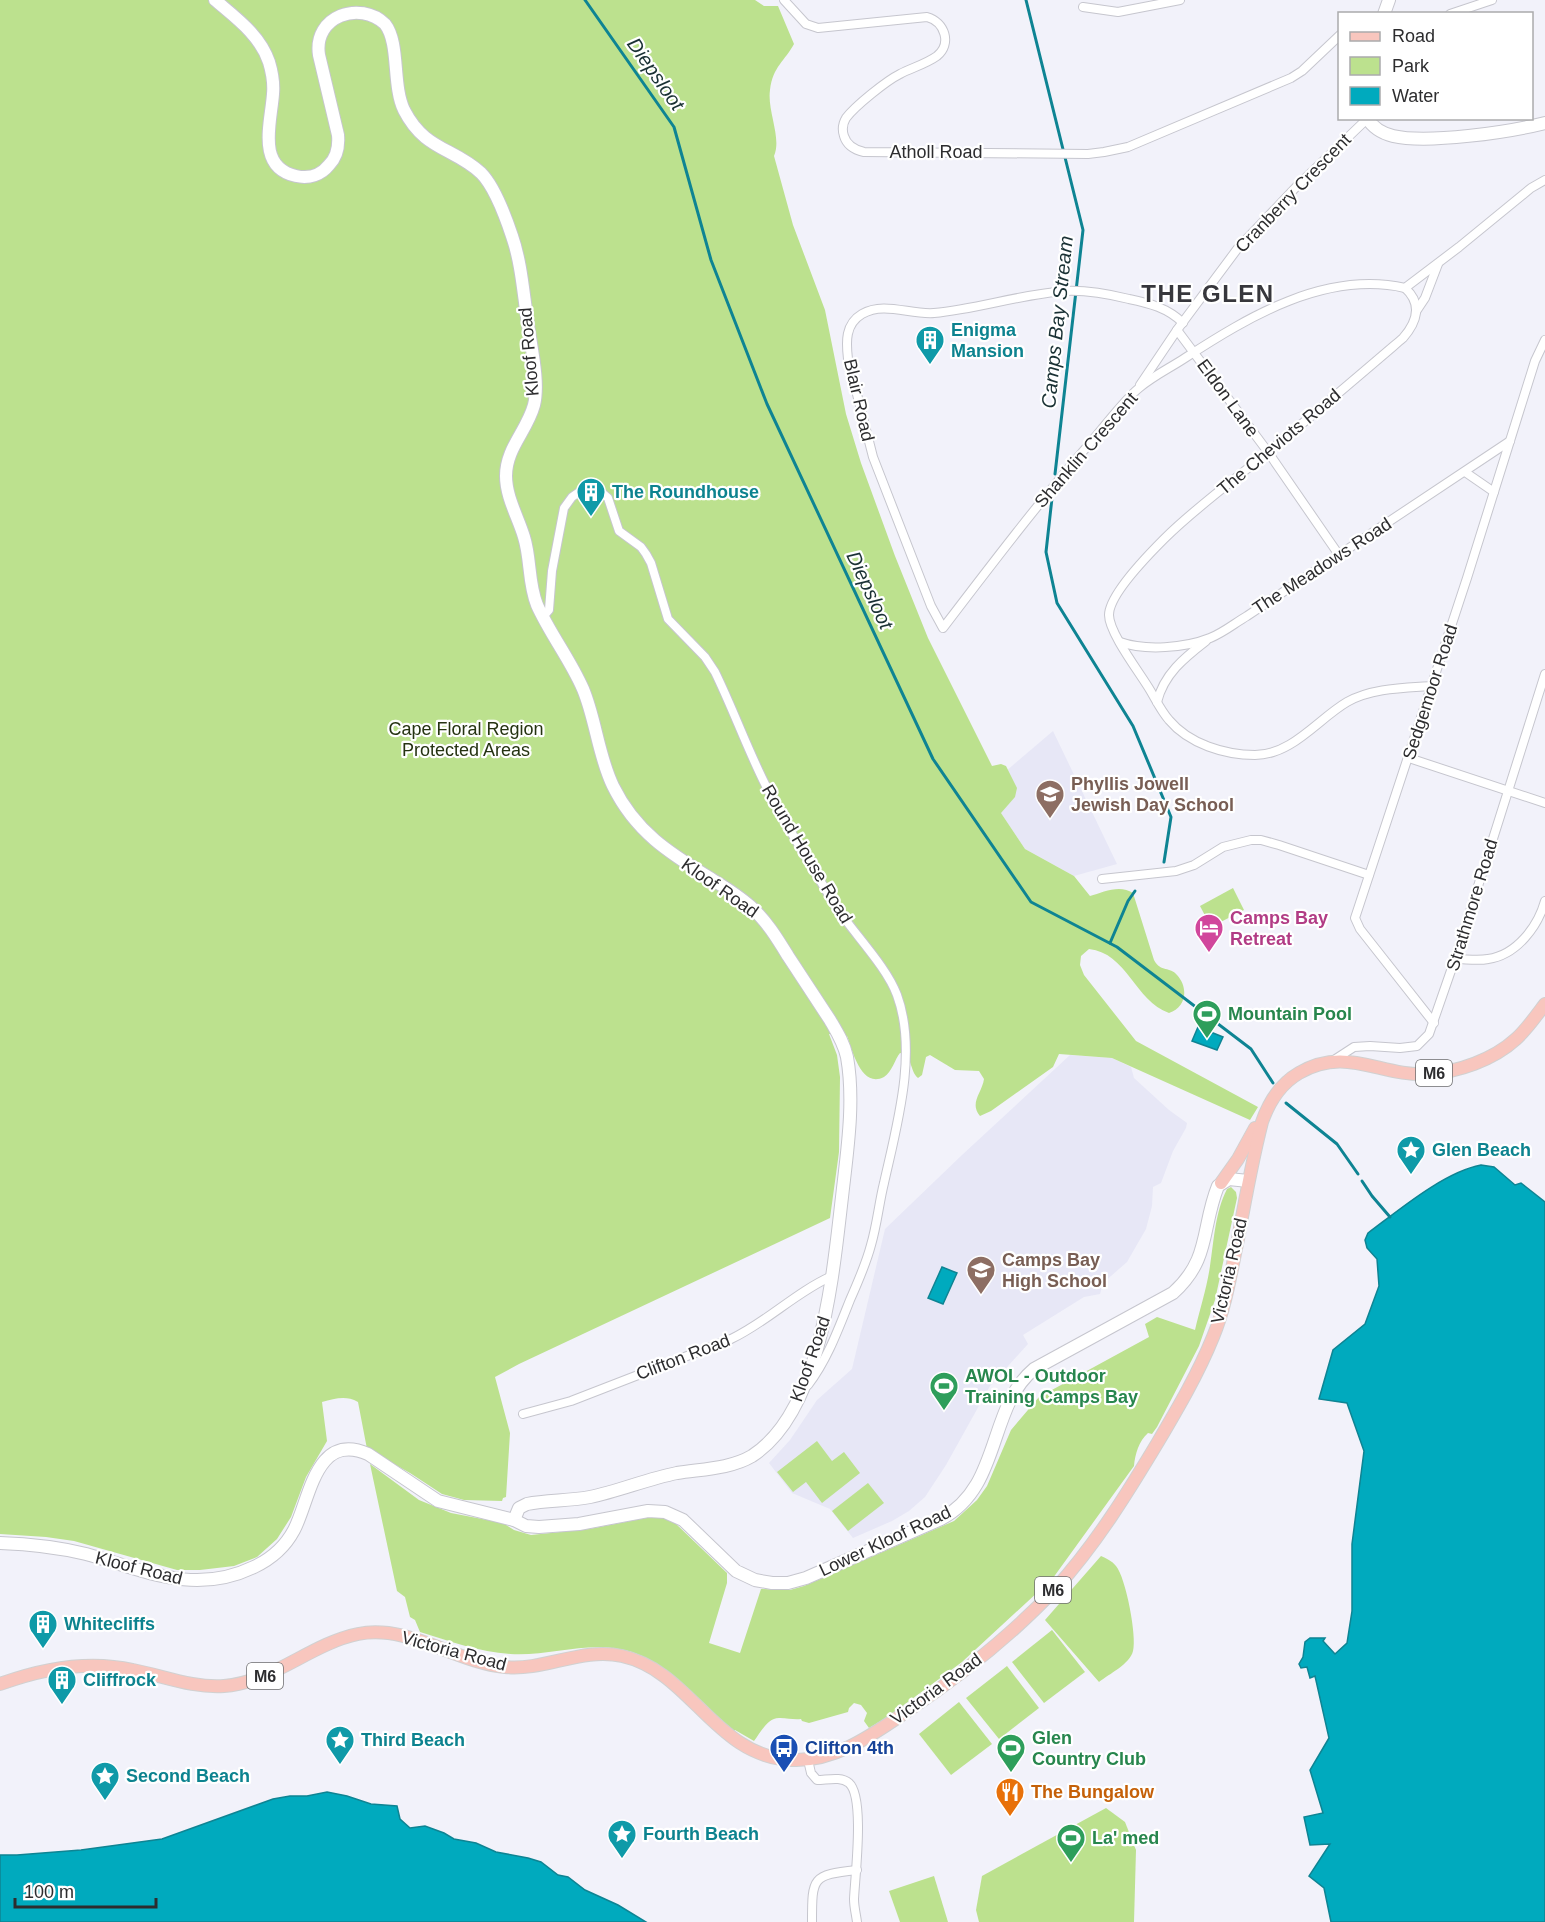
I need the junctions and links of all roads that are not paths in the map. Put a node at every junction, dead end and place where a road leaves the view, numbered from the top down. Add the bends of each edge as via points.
1 (215, 0) edge
2 (784, 0) edge
3 (1180, 0) edge
4 (1492, 0) edge
5 (1083, 7) dead end
6 (1456, 12) edge
7 (1338, 37) edge
8 (1366, 120) edge
9 (1368, 120) edge
10 (1545, 123) edge
11 (1545, 180) edge
12 (1438, 263) junction
13 (1405, 288) junction
14 (1418, 310) junction
15 (1180, 326) junction
16 (1545, 340) edge
17 (1194, 352) junction
18 (1138, 388) junction
19 (1510, 441) junction
20 (1268, 452) junction
21 (1465, 472) junction
22 (1494, 492) junction
23 (1340, 555) junction
24 (543, 616) junction
25 (944, 628) joint
26 (1209, 639) junction
27 (1120, 642) junction
28 (1545, 674) edge
29 (1431, 686) junction
30 (1157, 702) junction
31 (1409, 758) junction
32 (1508, 791) junction
33 (1545, 803) edge
34 (1369, 875) junction
35 (1102, 879) dead end
36 (1545, 901) edge
37 (1455, 959) junction
38 (1545, 1004) edge
39 (1434, 1023) junction
40 (1334, 1060) junction
41 (1266, 1109) junction
42 (1248, 1180) junction
43 (1221, 1183) junction
44 (832, 1276) junction
45 (802, 1389) junction
46 (522, 1414) dead end
47 (514, 1520) junction
48 (0, 1543) edge
49 (0, 1684) edge
50 (808, 1760) junction
51 (857, 1870) junction
52 (812, 1922) edge
53 (857, 1922) edge

1 - 24 main road, Kloof Road via 252,33 267,57 273,88 268,149 284,172 310,177 323,171 336,156 338,135 318,42 330,18 357,9 378,16 390,31 399,95 413,125 431,143 483,175 488,183 515,246 535,376 534,405 511,450 506,479 527,549 532,590
2 - 7 street, Atholl Road via 806,24 818,28 927,17 944,29 944,46 938,56 890,79 846,118 843,135 854,148 864,152 1096,153 1128,147 1291,78
3 - 5 street via 1118,12
4 - 6 street
8 - 15 street, Cranberry Crescent via 1238,248
9 - 10 main road via 1381,132 1406,138 1476,134
11 - 12 street
12 - 13 street
12 - 14 street, The Cheviots Road
13 - 14 street
13 - 17 street, Shanklin Crescent via 1370,284 1304,297 1257,314
14 - 20 street, The Cheviots Road via 1403,338
15 - 17 street, Eldon Lane
15 - 18 street, Cranberry Crescent
15 - 25 street, Blair Road via 1174,314 1163,308 1137,300 1069,291 932,313 878,309 862,314 850,325 848,359 873,457 931,606
16 - 19 street, Sedgemoor Road
17 - 18 street, Shanklin Crescent
17 - 20 street, Eldon Lane
18 - 25 street, Shanklin Crescent via 1055,484
19 - 21 street, The Meadows Road
19 - 22 street, Sedgemoor Road
20 - 23 street, Eldon Lane
20 - 27 street, The Cheviots Road via 1166,537 1118,592 1108,616
21 - 22 street
21 - 23 street, The Meadows Road
22 - 29 street, Sedgemoor Road
23 - 26 street, The Meadows Road
24 - 44 main road, Kloof Road via 584,692 608,774 628,812 655,842 741,898 761,916 842,1041 848,1065 849,1114
24 - 45 street, Round House Road via 549,610 564,508 582,490 600,491 608,498 619,531 641,547 651,563 668,619 715,672 788,827 834,903 897,993 906,1032 905,1068 873,1237 835,1339 818,1372
26 - 27 street, The Meadows Road via 1158,648
26 - 30 street via 1176,666
27 - 30 street
28 - 32 street, Strathmore Road
29 - 30 street via 1375,692 1349,701 1290,744 1258,755 1222,751 1197,741 1173,725
29 - 31 street, Sedgemoor Road
31 - 32 street
31 - 34 street, Sedgemoor Road
32 - 33 street
32 - 37 street, Strathmore Road
34 - 35 street via 1279,845 1251,840 1223,848 1176,871
34 - 39 street, Sedgemoor Road via 1356,923
36 - 37 street via 1533,929 1514,947 1489,959
37 - 39 street, Strathmore Road
38 - 40 main road, Victoria Road / M6 via 1503,1049 1450,1071 1409,1073
39 - 40 street, Strathmore Road via 1418,1046 1354,1047
40 - 41 main road, Victoria Road / M6 via 1296,1075
41 - 42 main road, Victoria Road / M6
41 - 43 main road
42 - 43 main road via 1231,1178
42 - 50 main road, Victoria Road / M6 via 1223,1308 1202,1363 1126,1493 1078,1562 1028,1617 933,1694 853,1745
43 - 47 main road, Lower Kloof Road via 1201,1253 1188,1278 1166,1298 1024,1377 976,1487 941,1519 806,1578 777,1584 736,1571 683,1520 665,1512 648,1511 547,1527 526,1526
44 - 45 main road, Kloof Road via 826,1317
44 - 46 street, Clifton Road via 731,1339 571,1401
45 - 47 main road, Kloof Road via 780,1429 759,1451 743,1460 593,1497 530,1503 519,1508
47 - 48 main road, Kloof Road via 438,1501 368,1454 351,1450 334,1454 321,1464 299,1520 282,1547 256,1566 234,1574 178,1580 50,1546
49 - 50 main road, Victoria Road / M6 via 39,1672 107,1666 189,1684 229,1686 270,1674 321,1646 377,1632 405,1636 507,1667 579,1656 620,1655 655,1670 720,1730 746,1748 772,1758
50 - 51 street via 817,1780 840,1779 854,1790
51 - 52 street via 818,1878 812,1893
51 - 53 street

